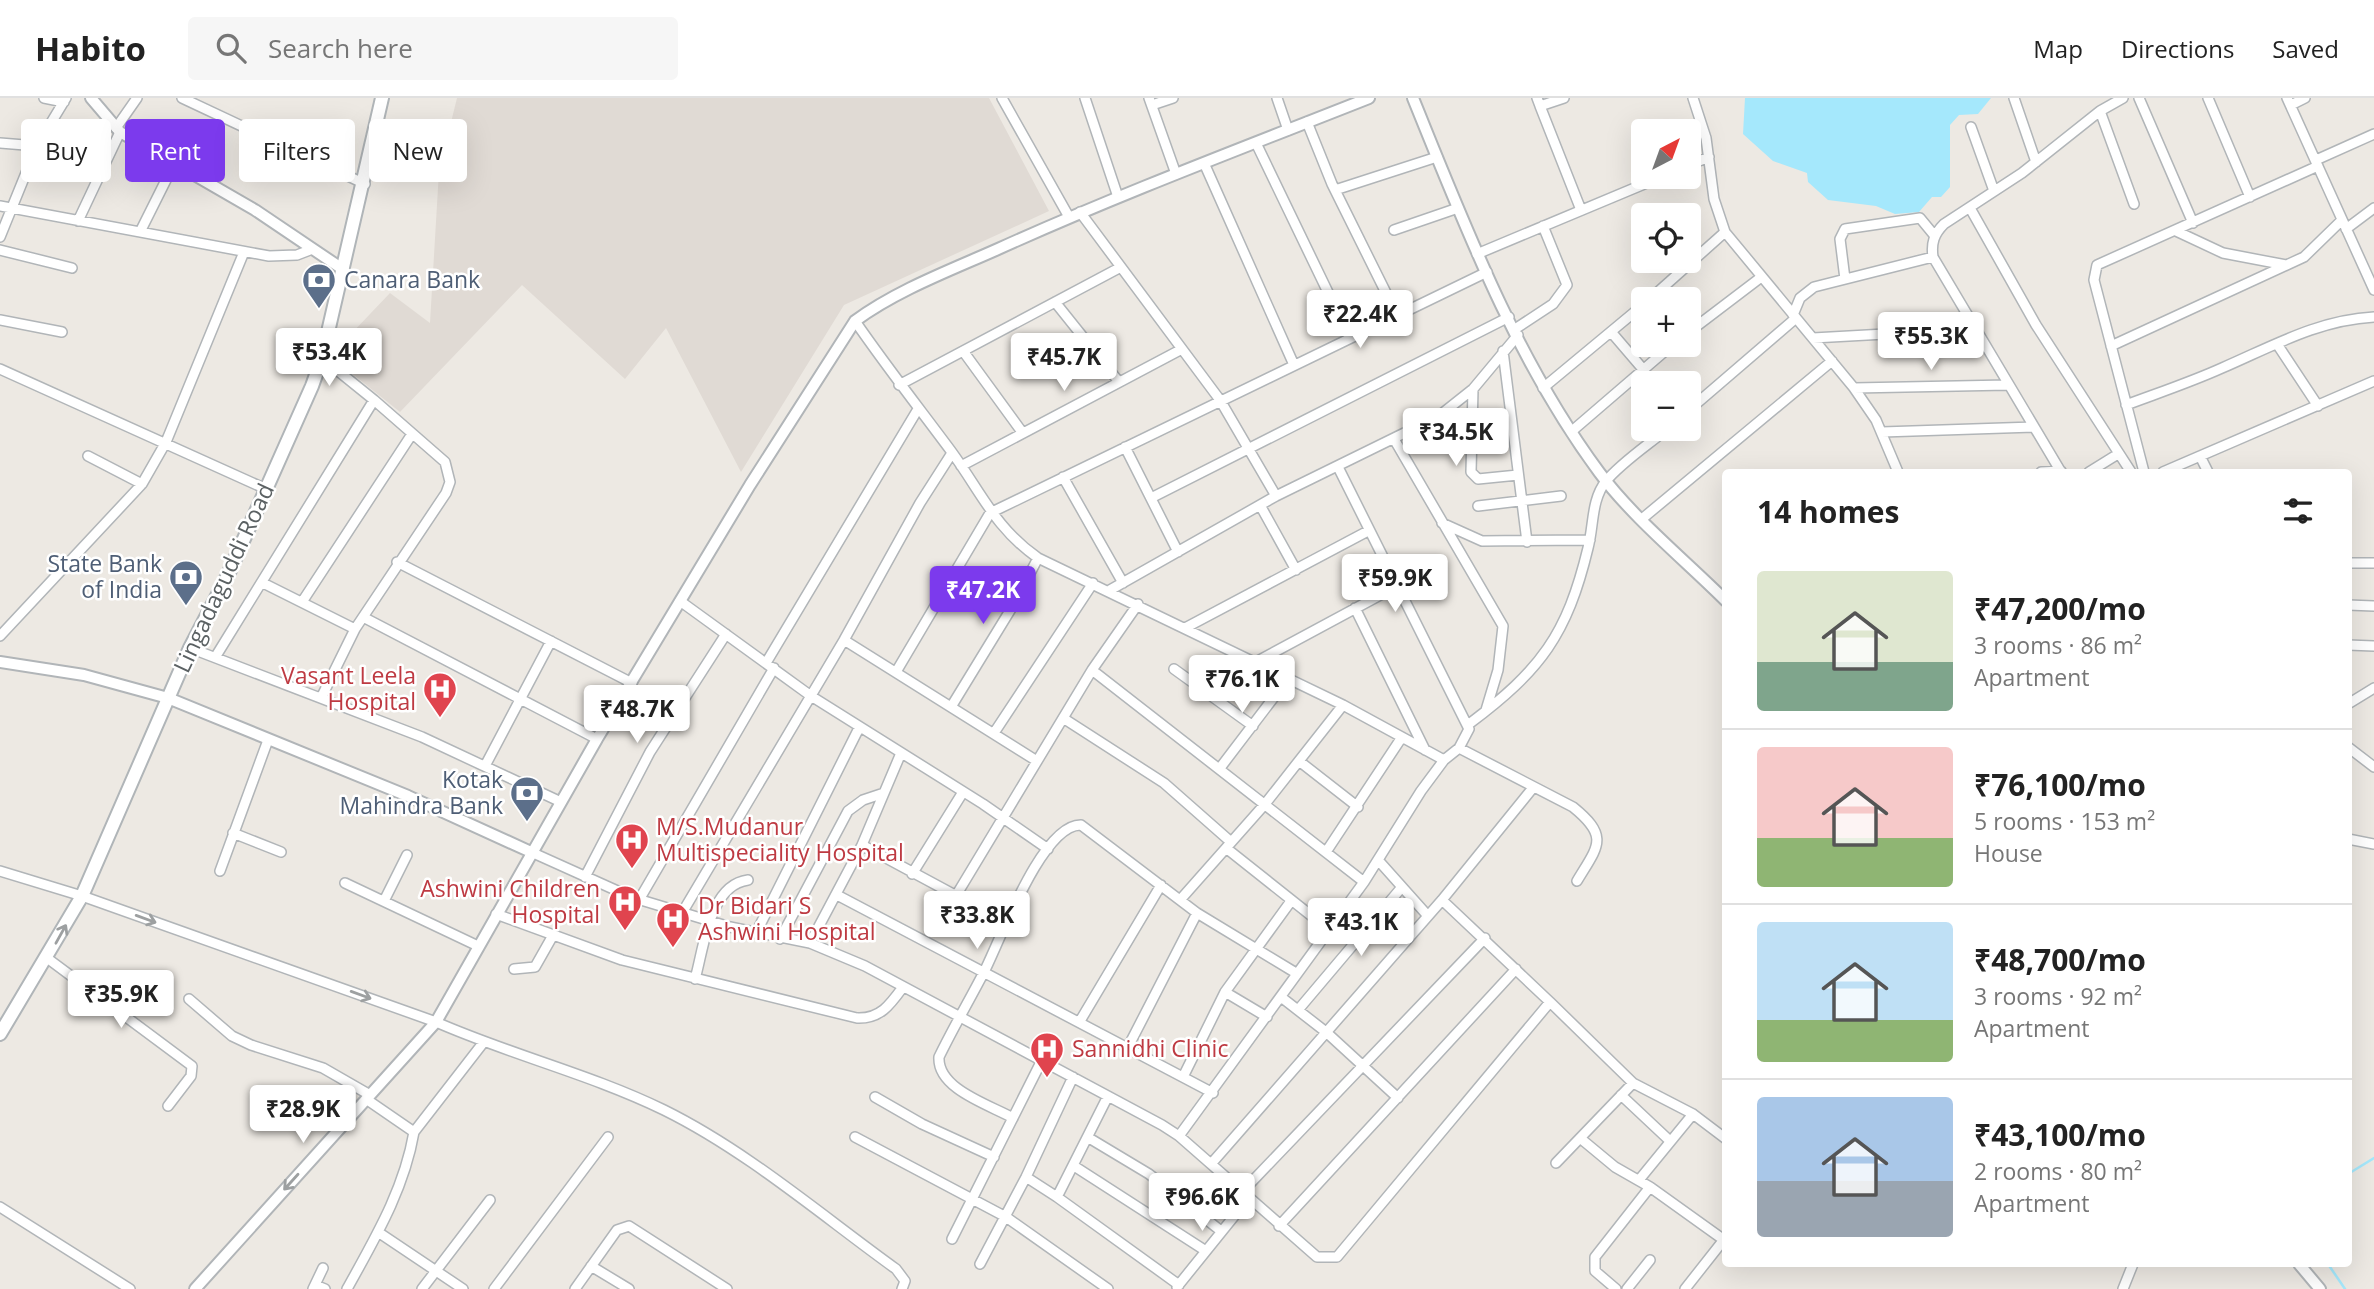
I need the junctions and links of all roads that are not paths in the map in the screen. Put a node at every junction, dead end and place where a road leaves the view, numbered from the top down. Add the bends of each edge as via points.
1 (44, 98) edge
2 (91, 98) edge
3 (137, 98) edge
4 (182, 98) edge
5 (382, 98) edge
6 (1002, 98) edge
7 (1085, 98) edge
8 (1173, 98) edge
9 (1277, 98) edge
10 (1369, 98) edge
11 (1413, 98) edge
12 (1564, 98) edge
13 (1693, 98) edge
14 (2014, 98) edge
15 (2123, 98) edge
16 (2139, 98) edge
17 (2207, 98) edge
18 (2305, 98) edge
19 (65, 100) edge
20 (1151, 102) edge
21 (1539, 102) edge
22 (2289, 102) edge
23 (2100, 111) junction
24 (53, 119) edge
25 (1307, 122) junction
26 (1971, 127) dead end
27 (118, 130) junction
28 (1288, 130) junction
29 (125, 134) edge
30 (2374, 134) edge
31 (0, 143) edge
32 (1256, 143) junction
33 (21, 145) edge
34 (1437, 157) junction
35 (1709, 157) junction
36 (1701, 160) edge
37 (2036, 162) junction
38 (1205, 163) junction
39 (2317, 163) junction
40 (1175, 174) junction
41 (21, 176) edge
42 (165, 182) edge
43 (207, 182) edge
44 (365, 184) junction
45 (1632, 189) edge
46 (1335, 190) junction
47 (1994, 191) junction
48 (1118, 197) junction
49 (2250, 197) junction
50 (2134, 204) dead end
51 (5, 207) edge
52 (1458, 208) junction
53 (1970, 208) junction
54 (2374, 208) edge
55 (1581, 210) junction
56 (1080, 212) junction
57 (1069, 217) junction
58 (78, 221) junction
59 (2193, 223) junction
60 (2344, 224) junction
61 (1543, 226) junction
62 (1394, 230) dead end
63 (2175, 231) junction
64 (140, 232) junction
65 (1725, 232) junction
66 (1934, 235) junction
67 (0, 237) edge
68 (0, 250) edge
69 (310, 250) junction
70 (244, 252) junction
71 (1477, 254) junction
72 (1933, 257) junction
73 (2286, 265) junction
74 (1121, 267) junction
75 (72, 268) dead end
76 (344, 270) junction
77 (1487, 272) junction
78 (1760, 278) junction
79 (1845, 279) junction
80 (1663, 287) edge
81 (2374, 290) edge
82 (1055, 302) junction
83 (1397, 315) junction
84 (1631, 315) edge
85 (1509, 317) junction
86 (1794, 317) junction
87 (2374, 317) edge
88 (0, 320) edge
89 (855, 321) junction
90 (1701, 323) edge
91 (1975, 329) junction
92 (62, 332) dead end
93 (1516, 332) junction
94 (1612, 332) junction
95 (1350, 338) junction
96 (1813, 338) junction
97 (2277, 344) junction
98 (2111, 346) junction
99 (1182, 349) junction
100 (963, 351) junction
101 (1503, 351) junction
102 (1656, 357) edge
103 (322, 358) junction
104 (1832, 361) junction
105 (1294, 365) junction
106 (1642, 368) junction
107 (0, 369) edge
108 (2374, 381) edge
109 (1119, 382) junction
110 (899, 384) junction
111 (2008, 385) junction
112 (1543, 388) junction
113 (1854, 388) junction
114 (1473, 389) junction
115 (1701, 399) edge
116 (374, 400) junction
117 (1220, 400) junction
118 (2126, 405) junction
119 (2318, 405) junction
120 (918, 409) junction
121 (2034, 426) junction
122 (1572, 431) junction
123 (1022, 432) junction
124 (1882, 432) junction
125 (412, 435) junction
126 (1394, 439) junction
127 (1653, 441) edge
128 (166, 442) junction
129 (1125, 447) junction
130 (1248, 447) junction
131 (952, 453) junction
132 (2118, 454) junction
133 (88, 456) dead end
134 (2200, 456) junction
135 (961, 466) junction
136 (1338, 467) junction
137 (1897, 469) edge
138 (2059, 469) edge
139 (2094, 469) edge
140 (2129, 469) edge
141 (2143, 469) edge
142 (2170, 469) edge
143 (2206, 469) edge
144 (1518, 475) junction
145 (1063, 477) junction
146 (1606, 481) junction
147 (142, 484) junction
148 (266, 489) junction
149 (1276, 496) junction
150 (1561, 496) dead end
151 (1151, 498) junction
152 (1522, 501) junction
153 (1260, 505) junction
154 (1478, 506) dead end
155 (990, 513) junction
156 (1643, 518) junction
157 (1442, 523) junction
158 (1368, 531) junction
159 (1590, 540) junction
160 (1527, 542) junction
161 (1178, 552) junction
162 (1038, 558) junction
163 (397, 562) junction
164 (2352, 563) edge
165 (2374, 563) edge
166 (1296, 569) junction
167 (263, 583) junction
168 (1093, 583) junction
169 (1123, 583) junction
170 (1397, 586) junction
171 (1110, 590) junction
172 (1722, 597) edge
173 (680, 601) junction
174 (302, 602) junction
175 (1138, 604) junction
176 (2352, 605) edge
177 (2374, 607) edge
178 (1355, 608) junction
179 (363, 617) junction
180 (1185, 628) junction
181 (355, 629) junction
182 (726, 634) junction
183 (0, 636) edge
184 (844, 640) junction
185 (551, 641) junction
186 (2352, 645) edge
187 (2374, 646) edge
188 (190, 648) junction
189 (216, 656) junction
190 (0, 662) edge
191 (1254, 663) junction
192 (770, 666) junction
193 (1174, 669) dead end
194 (1092, 670) junction
195 (896, 672) junction
196 (1287, 680) junction
197 (632, 683) junction
198 (2374, 688) edge
199 (322, 696) junction
200 (811, 696) junction
201 (168, 698) junction
202 (520, 699) junction
203 (2352, 702) edge
204 (1343, 705) junction
205 (951, 707) junction
206 (1486, 711) junction
207 (1063, 718) junction
208 (1469, 723) junction
209 (1252, 726) junction
210 (859, 728) junction
211 (994, 733) junction
212 (1402, 737) junction
213 (597, 739) junction
214 (268, 740) junction
215 (1459, 748) junction
216 (1425, 750) junction
217 (2352, 750) edge
218 (901, 753) junction
219 (1444, 760) junction
220 (1037, 761) junction
221 (1298, 761) junction
222 (485, 764) junction
223 (2374, 766) edge
224 (1220, 768) junction
225 (1532, 789) junction
226 (963, 792) junction
227 (884, 793) junction
228 (561, 802) junction
229 (1265, 804) junction
230 (1358, 807) junction
231 (1004, 818) junction
232 (233, 833) junction
233 (2352, 840) edge
234 (2374, 844) edge
235 (862, 845) junction
236 (1228, 845) junction
237 (1048, 849) junction
238 (281, 852) dead end
239 (531, 852) junction
240 (1326, 852) junction
241 (407, 855) dead end
242 (1378, 860) junction
243 (0, 871) edge
244 (220, 871) dead end
245 (912, 874) junction
246 (585, 877) junction
247 (748, 880) dead end
248 (1577, 881) dead end
249 (1364, 882) junction
250 (345, 883) dead end
251 (1161, 885) junction
252 (1402, 887) junction
253 (957, 894) junction
254 (837, 895) junction
255 (82, 896) junction
256 (639, 900) junction
257 (1180, 900) junction
258 (1442, 900) junction
259 (384, 901) junction
260 (1291, 901) junction
261 (682, 913) junction
262 (1198, 913) junction
263 (496, 914) junction
264 (1427, 916) junction
265 (711, 922) junction
266 (1005, 922) junction
267 (1328, 929) junction
268 (756, 933) junction
269 (552, 937) junction
270 (779, 939) junction
271 (1485, 939) junction
272 (810, 943) junction
273 (478, 946) junction
274 (1256, 949) junction
275 (47, 958) junction
276 (513, 969) dead end
277 (1516, 969) junction
278 (984, 971) junction
279 (1296, 973) junction
280 (695, 979) junction
281 (903, 987) junction
282 (1225, 992) junction
283 (1280, 997) junction
284 (189, 999) dead end
285 (1550, 1002) junction
286 (1298, 1010) junction
287 (958, 1017) junction
288 (1268, 1017) junction
289 (1080, 1021) junction
290 (436, 1022) junction
291 (1326, 1032) junction
292 (0, 1034) edge
293 (483, 1043) junction
294 (1128, 1047) junction
295 (1041, 1062) junction
296 (1363, 1066) junction
297 (1073, 1077) junction
298 (1183, 1077) junction
299 (1633, 1083) junction
300 (1213, 1093) junction
301 (1621, 1095) junction
302 (1108, 1096) junction
303 (368, 1097) junction
304 (875, 1097) dead end
305 (1398, 1098) junction
306 (168, 1106) dead end
307 (1693, 1114) junction
308 (1013, 1118) junction
309 (414, 1132) junction
310 (1179, 1136) junction
311 (1722, 1136) edge
312 (608, 1137) dead end
313 (855, 1137) dead end
314 (1089, 1138) junction
315 (1580, 1138) junction
316 (1670, 1141) junction
317 (994, 1157) junction
318 (1556, 1163) dead end
319 (1211, 1164) junction
320 (1074, 1166) junction
321 (1026, 1177) junction
322 (1639, 1180) junction
323 (1650, 1186) junction
324 (1245, 1196) junction
325 (1057, 1197) junction
326 (490, 1200) dead end
327 (971, 1200) junction
328 (0, 1207) edge
329 (1006, 1217) junction
330 (1279, 1226) junction
331 (1221, 1231) junction
332 (378, 1232) junction
333 (1722, 1236) edge
334 (952, 1240) dead end
335 (1722, 1242) edge
336 (1206, 1251) junction
337 (1650, 1260) dead end
338 (980, 1264) dead end
339 (591, 1266) junction
340 (2132, 1267) edge
341 (2302, 1267) edge
342 (323, 1268) dead end
343 (435, 1270) junction
344 (314, 1287) edge
345 (1177, 1287) edge
346 (130, 1289) edge
347 (195, 1289) edge
348 (325, 1289) edge
349 (346, 1289) edge
350 (422, 1289) edge
351 (463, 1289) edge
352 (494, 1289) edge
353 (575, 1289) edge
354 (629, 1289) edge
355 (727, 1289) edge
356 (902, 1289) edge
357 (1108, 1289) edge
358 (1616, 1289) edge
359 (1627, 1289) edge
360 (1685, 1289) edge
361 (2123, 1289) edge
362 (2320, 1289) edge

1 - 19 street
2 - 27 street
3 - 27 street
4 - 44 street
5 - 44 main road, Lingadaguddi Road
6 - 57 street
7 - 48 street
8 - 20 street
9 - 28 street
10 - 25 street
11 - 34 street
12 - 21 street
13 - 35 street
14 - 37 street
15 - 23 street
16 - 59 street
17 - 49 street
18 - 22 street
19 - 24 street
20 - 40 street
21 - 55 street
22 - 39 street
23 - 37 street
23 - 50 street
25 - 28 street
25 - 46 street
26 - 47 street
27 - 29 street
27 - 58 street
28 - 32 street
30 - 39 street
31 - 33 street
32 - 38 street
32 - 95 street
34 - 46 street
34 - 52 street
35 - 36 street
35 - 65 street via 1714,199
37 - 47 street
38 - 40 street
38 - 105 street
39 - 49 street
39 - 60 street
40 - 48 street
41 - 51 street
42 - 64 street
43 - 69 street via 256,209
44 - 76 main road, Lingadaguddi Road
45 - 55 street
46 - 83 street
47 - 53 street
48 - 56 street
49 - 59 street
51 - 58 street
51 - 67 street
52 - 62 street
52 - 71 street
53 - 66 street
53 - 132 street via 2036,325
54 - 60 street
55 - 61 street
56 - 57 street
56 - 74 street
57 - 89 street via 949,271
58 - 64 street
59 - 63 street
60 - 73 street via 2304,257
60 - 81 street
61 - 71 street
61 - 93 street via 1567,285 1553,304
63 - 73 street via 2223,253
63 - 98 street via 2097,265 2094,280
64 - 70 street
65 - 78 street
65 - 80 street
66 - 72 street
66 - 79 street via 1920,218 1845,229 1840,239
68 - 75 street
69 - 70 street via 288,255
69 - 76 street
70 - 128 street
71 - 77 street
72 - 79 street
72 - 91 street
73 - 98 street
74 - 82 street
74 - 99 street
76 - 103 main road, Lingadaguddi Road
77 - 83 street
77 - 85 street
78 - 86 street
78 - 90 street
79 - 86 street via 1806,291
82 - 100 street
82 - 109 street
83 - 95 street
84 - 94 street
85 - 93 street
85 - 130 street
86 - 96 street
86 - 115 street
87 - 97 street via 2343,319
88 - 92 street
89 - 110 street
89 - 173 street
91 - 96 street
91 - 111 street
93 - 101 street
93 - 112 street
94 - 106 street
94 - 112 street
95 - 105 street
96 - 104 street
97 - 118 street
97 - 119 street
98 - 118 street
99 - 109 street
99 - 117 street
100 - 110 street
100 - 123 street
101 - 114 street
101 - 144 street
102 - 106 street
103 - 116 street
103 - 148 main road, Lingadaguddi Road
104 - 113 street
104 - 156 street
105 - 117 street
106 - 122 street
107 - 128 street
108 - 119 street
109 - 123 street
110 - 120 street
111 - 113 street
111 - 121 street
112 - 122 street
113 - 124 street
114 - 126 street via 1439,416
114 - 144 street via 1471,472 1478,479
116 - 125 street
116 - 167 street
117 - 129 street
117 - 130 street
118 - 141 street
119 - 134 street
120 - 131 street
120 - 192 street
121 - 124 street
121 - 138 street
122 - 146 street
123 - 135 street
124 - 137 street
125 - 163 street via 445,462 450,482
125 - 174 street
126 - 136 street
126 - 157 street
127 - 146 street
128 - 147 street
128 - 148 street
129 - 145 street
129 - 151 street
130 - 149 street
130 - 151 street
131 - 135 street
131 - 184 street
132 - 139 street
132 - 140 street
133 - 147 street
134 - 142 street
134 - 143 street
135 - 155 street
136 - 149 street
136 - 158 street
144 - 152 street
145 - 155 street
145 - 169 street
146 - 156 street
146 - 159 street via 1595,507
147 - 183 street
148 - 188 main road, Lingadaguddi Road
149 - 153 street
150 - 152 street
151 - 161 street
152 - 154 street
152 - 160 street
153 - 161 street
153 - 166 street
155 - 162 street
155 - 195 street
156 - 172 street
157 - 160 street via 1482,541
157 - 206 street via 1503,626 1498,670
158 - 166 street
158 - 170 street
159 - 160 street
159 - 206 street via 1578,592 1560,631 1529,671
161 - 169 street
162 - 168 street
162 - 205 street
163 - 179 street
163 - 185 street
164 - 165 street
166 - 180 street
167 - 174 street
167 - 189 street
168 - 171 street
168 - 211 street
169 - 171 street
170 - 178 street
170 - 208 street
171 - 175 street
173 - 182 street
173 - 197 street
174 - 181 street
175 - 180 street
175 - 194 street
176 - 177 street
178 - 191 street
178 - 216 street
179 - 181 street
179 - 202 street
180 - 191 street
181 - 199 street
182 - 192 street
182 - 246 street via 650,752
184 - 195 street
184 - 200 street
185 - 197 street
185 - 202 street
186 - 187 street
188 - 189 street
188 - 201 main road, Lingadaguddi Road
189 - 199 street
190 - 201 street via 83,675
191 - 196 street
192 - 200 street
192 - 256 street
193 - 209 street
194 - 207 street
194 - 224 street
195 - 205 street
196 - 204 street
196 - 209 street
197 - 213 street
198 - 203 street
199 - 222 street
200 - 210 street
200 - 261 street
201 - 214 street
201 - 255 main road, Lingadaguddi Road
202 - 213 street
202 - 222 street
204 - 212 street
204 - 221 street
205 - 211 street
206 - 208 street
207 - 220 street
207 - 236 street via 1164,783
208 - 215 street
209 - 224 street
210 - 218 street
210 - 268 street
211 - 220 street
212 - 216 street
212 - 230 street
213 - 228 street
214 - 232 street
214 - 239 street
215 - 219 street
215 - 225 street
216 - 219 street
217 - 223 street
218 - 226 street
218 - 227 street
219 - 242 street
220 - 231 street
221 - 229 street
221 - 230 street
222 - 228 street
224 - 229 street
225 - 248 street via 1573,807 1596,829 1598,848
225 - 258 street
226 - 231 street
226 - 245 street
227 - 235 street
227 - 270 street via 848,811
228 - 239 street
229 - 236 street
229 - 240 street
230 - 240 street
231 - 237 street
231 - 253 street
232 - 238 street
232 - 244 street
233 - 234 street
235 - 245 street
235 - 254 street
236 - 257 street
236 - 260 street
237 - 251 street via 1067,828 1081,825
237 - 266 street
239 - 246 street
239 - 263 street
240 - 249 street
241 - 259 street
242 - 249 street
242 - 252 street
243 - 255 street
245 - 253 street
246 - 256 street
247 - 265 street via 732,883
249 - 267 street
250 - 259 street
251 - 257 street
251 - 289 street
252 - 264 street
252 - 286 street
253 - 266 street
254 - 272 street
254 - 278 street
275 -> 255 main road, Lingadaguddi Road
255 -> 290 street
256 - 261 street
257 - 262 street
258 - 264 street
258 - 271 street
259 - 273 street
260 - 267 street
260 - 274 street
261 - 265 street
262 - 274 street
262 - 294 street
263 - 269 street
263 - 273 street
264 - 291 street
265 - 268 street
265 - 280 street
266 - 278 street
267 - 279 street
268 - 270 street
269 - 276 street via 535,967
269 - 280 street
270 - 272 street
271 - 277 street
271 - 296 street
272 - 281 street
273 - 290 street
274 - 279 street
274 - 282 street
275 - 292 main road, Lingadaguddi Road
275 - 306 street via 192,1066 191,1076
277 - 285 street
277 - 305 street
278 - 287 street
278 - 289 street
279 - 283 street
280 - 281 street via 870,1019
281 - 287 street
282 - 288 street
282 - 298 street
283 - 286 street
283 - 288 street
284 - 303 street via 232,1036 323,1068
285 - 299 street
285 - 330 street via 1337,1257 1317,1257
286 - 291 street
287 - 295 street
287 - 308 street via 939,1057 943,1077
288 - 300 street
289 - 294 street
290 - 293 street
290 - 303 street
291 - 296 street
291 - 319 street
293 - 309 street
293 - 356 street via 592,1078 728,1147 896,1269 905,1281
294 - 298 street
295 - 297 street
295 - 308 street
296 - 305 street
296 - 324 street
297 - 302 street
297 - 321 street
298 - 300 street
299 - 301 street
299 - 307 street
300 - 310 street
301 - 315 street
301 - 316 street
302 - 310 street
302 - 314 street
303 - 309 street
303 -> 347 street
304 - 317 street
305 - 330 street
307 - 311 street
307 - 316 street
308 - 317 street
309 - 332 street via 409,1162
310 - 319 street
312 - 352 street
313 - 327 street
314 - 320 street
314 - 331 street via 1149,1174
315 - 318 street
315 - 322 street
316 - 322 street
317 - 327 street
319 - 324 street
320 - 325 street
320 - 336 street
321 - 325 street
321 - 329 street
322 - 323 street
323 - 333 street
323 - 358 street via 1595,1257 1595,1271
324 - 330 street
324 - 331 street
325 - 345 street
326 - 343 street
327 - 329 street
327 - 334 street
328 - 346 street
329 - 338 street
329 - 357 street
331 - 336 street
332 - 343 street
332 - 349 street
335 - 360 street
336 - 345 street
337 - 359 street
339 - 353 street
339 - 354 street
339 - 355 street via 617,1230 629,1226
340 - 361 street
341 - 362 street
342 - 344 street
343 - 350 street
343 - 351 street
344 - 348 street

